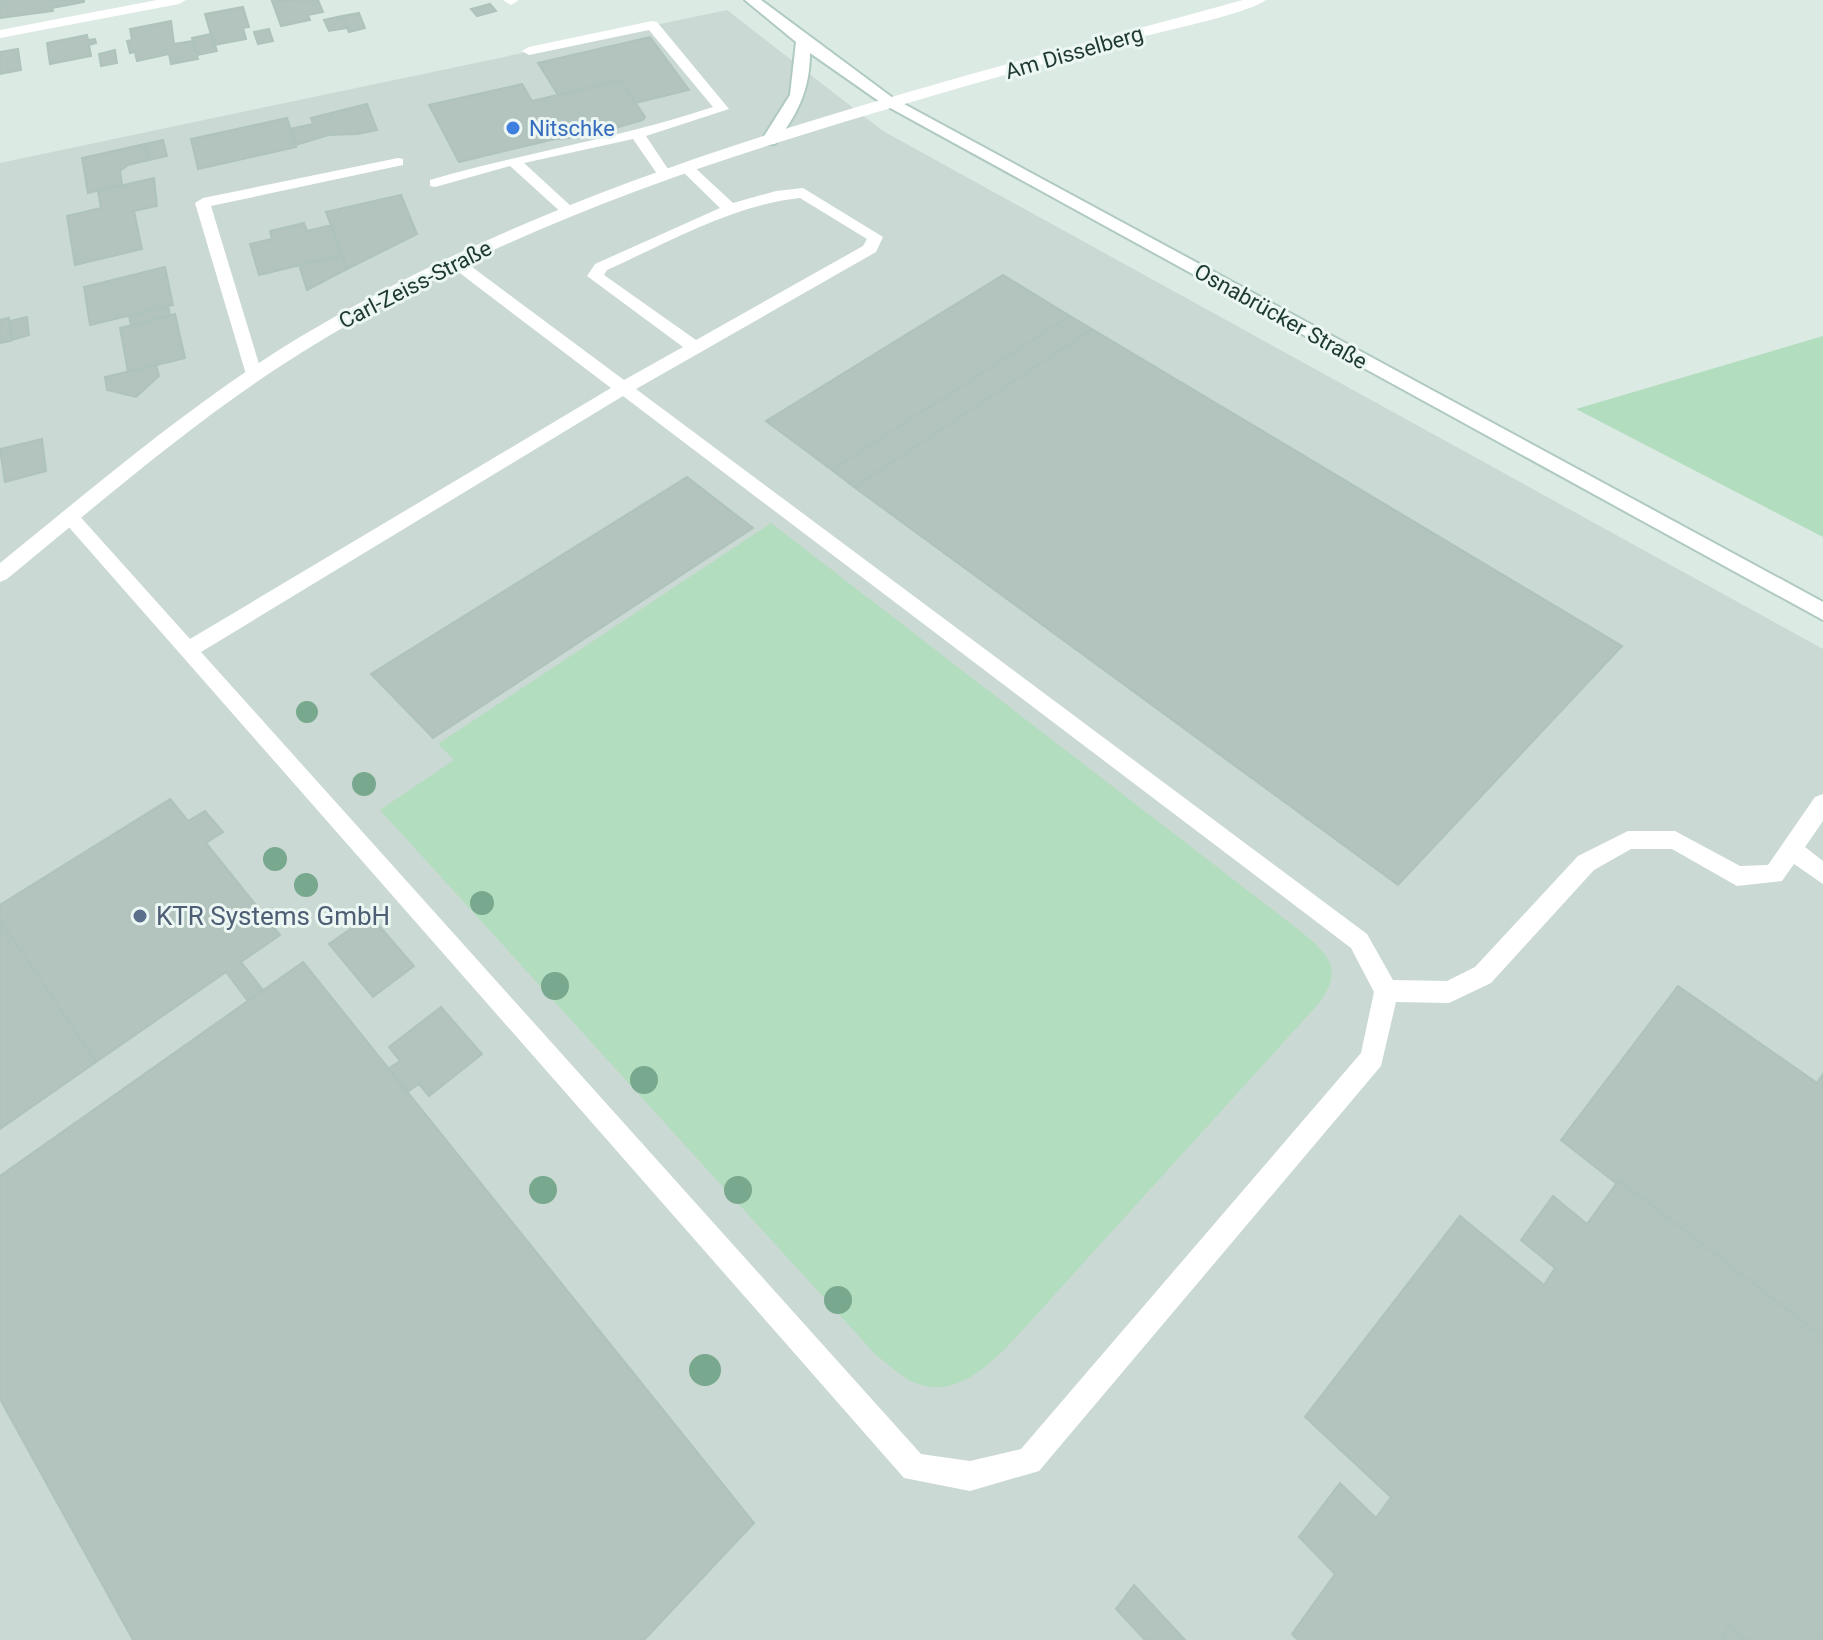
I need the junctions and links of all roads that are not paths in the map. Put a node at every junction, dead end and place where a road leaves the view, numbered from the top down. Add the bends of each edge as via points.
1 (179, 0) edge
2 (752, 0) edge
3 (1259, 0) edge
4 (0, 34) edge
5 (803, 41) junction
6 (529, 51) dead end
7 (888, 101) junction
8 (637, 134) junction
9 (769, 141) junction
10 (513, 161) junction
11 (398, 162) dead end
12 (687, 168) junction
13 (665, 175) junction
14 (435, 183) dead end
15 (730, 209) junction
16 (568, 211) junction
17 (454, 261) junction
18 (695, 348) junction
19 (254, 377) junction
20 (624, 388) junction
21 (69, 517) junction
22 (0, 574) edge
23 (1823, 612) edge
24 (188, 650) junction
25 (1823, 803) edge
26 (1791, 849) junction
27 (1823, 874) edge
28 (1386, 991) junction

1 - 4 street
2 - 5 street, Osnabrücker Straße
3 - 7 street, Am Disselberg
5 - 7 street, Osnabrücker Straße
5 - 9 street via 803,79 795,107
6 - 8 lane via 652,25 722,109
7 - 9 street, Carl-Zeiss-Straße
7 - 23 street, Osnabrücker Straße
8 - 10 lane
8 - 13 lane
9 - 12 street, Carl-Zeiss-Straße
10 - 14 lane
10 - 16 lane
11 - 19 lane via 203,203
12 - 13 street, Carl-Zeiss-Straße
12 - 15 lane
13 - 16 street, Carl-Zeiss-Straße
15 - 18 lane via 601,267 595,276
15 - 18 lane via 803,193 875,237 870,249
16 - 17 street, Carl-Zeiss-Straße
17 - 19 street, Carl-Zeiss-Straße via 313,337
17 - 20 lane
18 - 20 lane
19 - 21 street, Carl-Zeiss-Straße via 191,419
20 - 24 lane
20 - 28 lane via 1359,941
21 - 22 street, Carl-Zeiss-Straße
21 - 24 lane
24 - 28 lane via 914,1468 970,1476 1029,1461 1372,1058
25 - 26 lane
26 - 27 lane
26 - 28 lane via 1774,874 1737,876 1675,840 1628,840 1586,863 1483,975 1449,992

